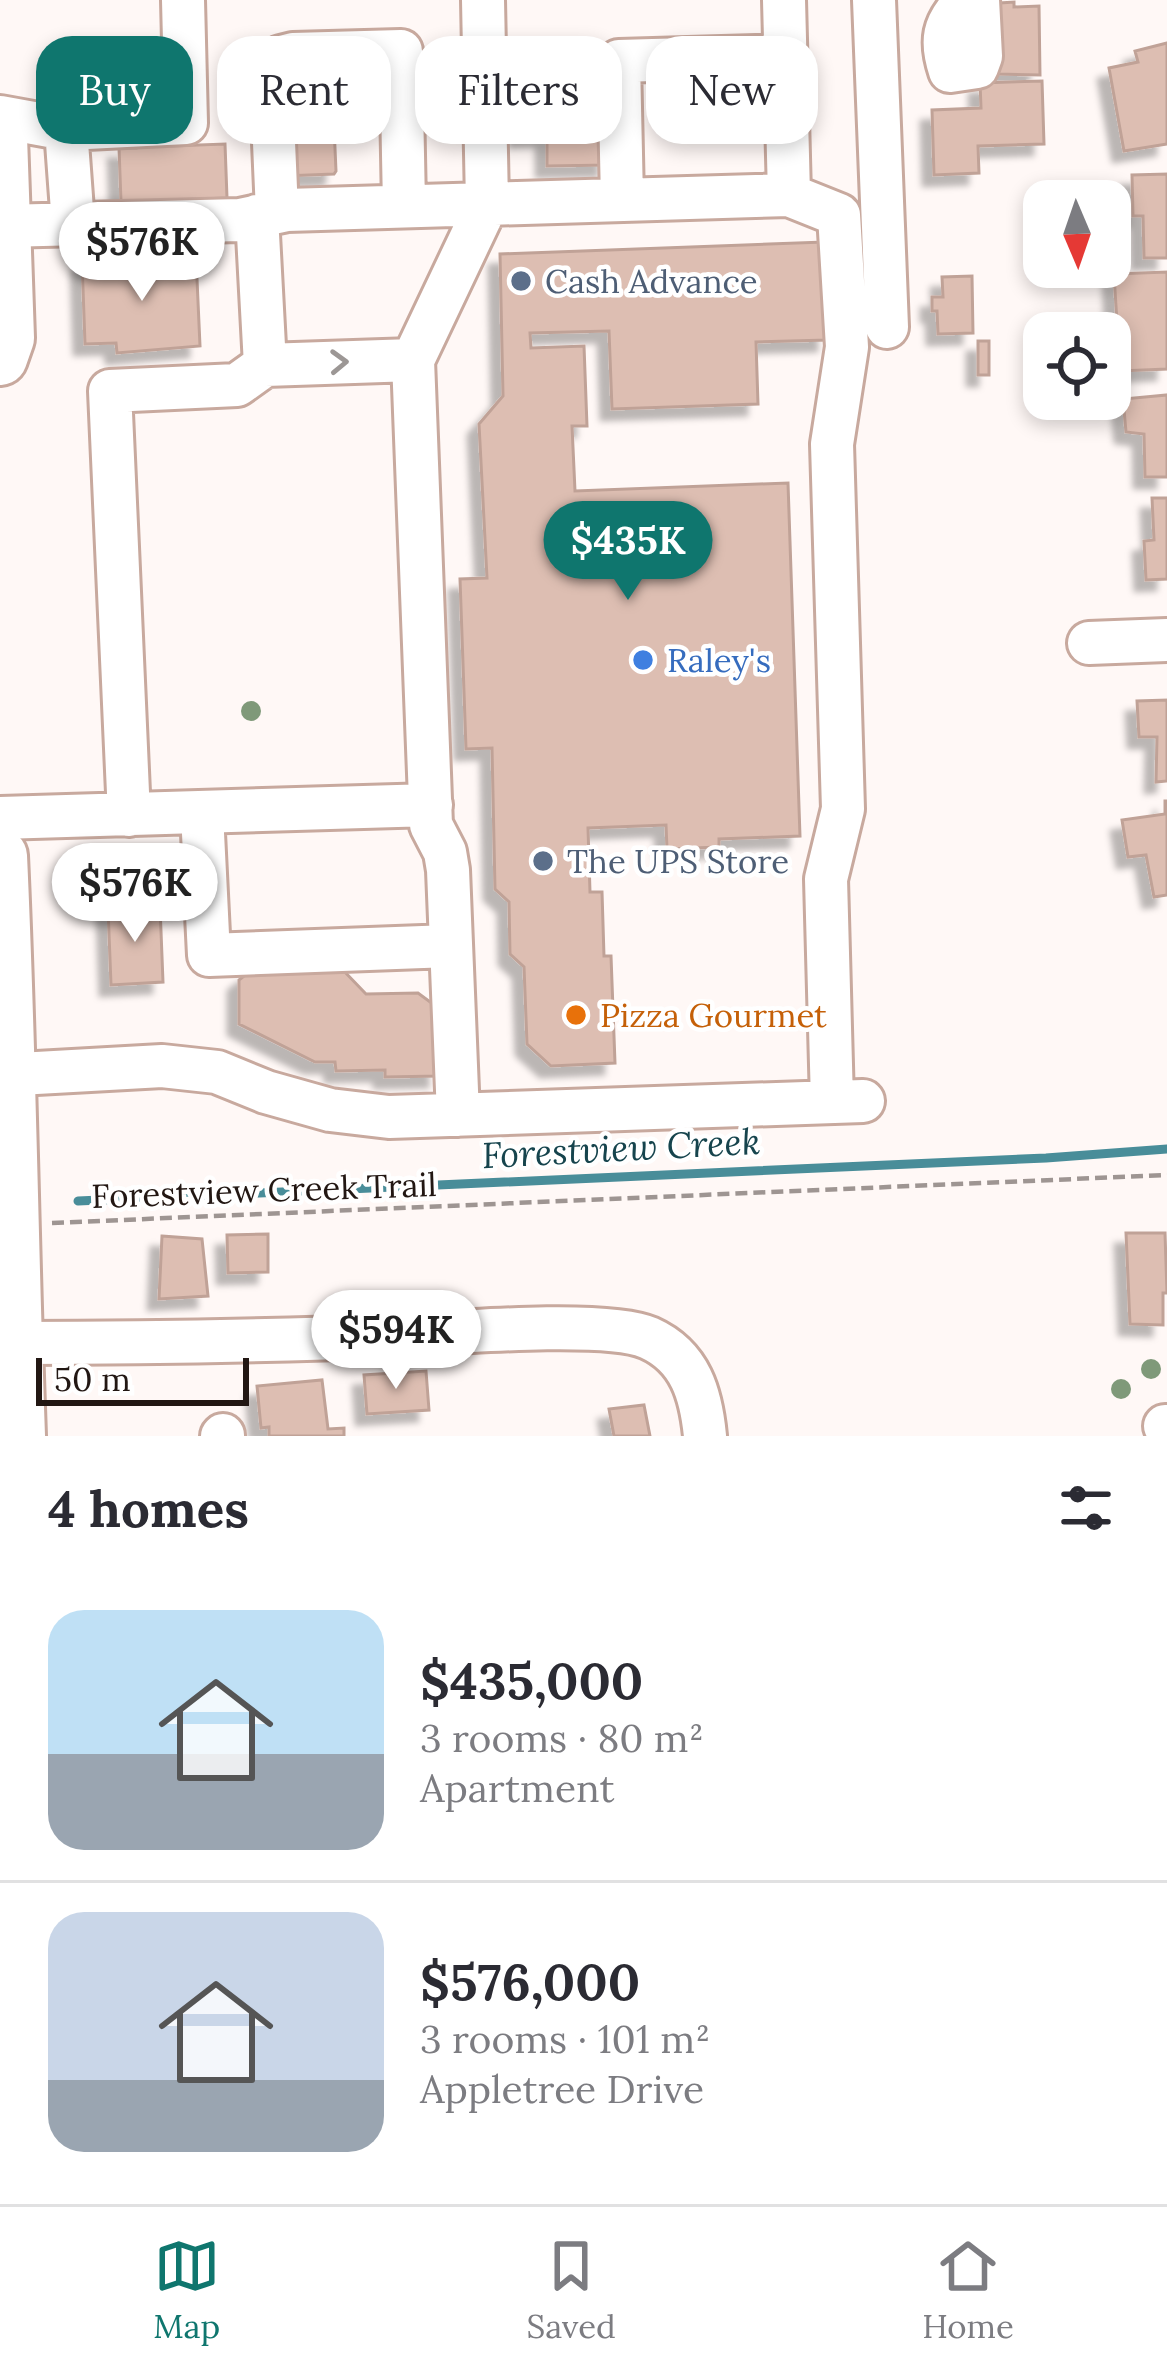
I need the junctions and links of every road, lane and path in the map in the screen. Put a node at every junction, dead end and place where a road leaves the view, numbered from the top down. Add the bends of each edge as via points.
1 (183, 0) edge
2 (483, 0) edge
3 (784, 0) edge
4 (874, 0) edge
5 (184, 36) edge
6 (785, 36) edge
7 (646, 60) edge
8 (0, 117) edge
9 (36, 124) edge
10 (0, 137) edge
11 (67, 144) edge
12 (788, 144) edge
13 (789, 195) junction
14 (622, 200) junction
15 (487, 204) junction
16 (404, 206) junction
17 (267, 214) junction
18 (73, 224) junction
19 (2, 226) edge
20 (886, 328) dead end
21 (0, 358) edge
22 (413, 360) junction
23 (265, 365) junction
24 (1167, 640) edge
25 (1089, 643) dead end
26 (430, 805) junction
27 (202, 813) junction
28 (129, 815) junction
29 (0, 818) edge
30 (0, 856) edge
31 (450, 946) junction
32 (5, 1074) edge
33 (458, 1115) junction
34 (1167, 1174) edge
35 (10, 1224) junction
36 (15, 1343) junction
37 (19, 1436) edge
38 (705, 1436) edge

1 - 5 street
2 - 15 street
3 - 6 street
4 - 20 street
7 - 14 street via 619,61
8 - 9 street
10 - 19 main road
11 - 18 street
12 - 13 street
13 - 14 street
13 - 33 street via 839,215 847,347 832,444 843,809 826,879 848,1101
14 - 15 street
15 - 16 street
15 - 22 street
16 - 17 street
16 - 17 street via 401,51 293,55 273,66
17 - 18 street
17 - 23 street
18 - 19 street
19 - 21 main road via 7,338
23 -> 22 street
22 - 26 street
23 - 28 street via 237,385 110,391
24 - 25 street
26 - 27 street
26 - 31 street via 448,870
27 - 28 street
27 - 31 street via 208,955
28 - 29 street
30 - 32 main road
31 - 33 street
32 - 33 street via 181,1068 330,1110
32 - 35 main road
34 - 35 path, Forestview Creek Trail
35 - 36 main road
36 - 37 main road
36 - 38 street via 629,1333 663,1347 689,1373

